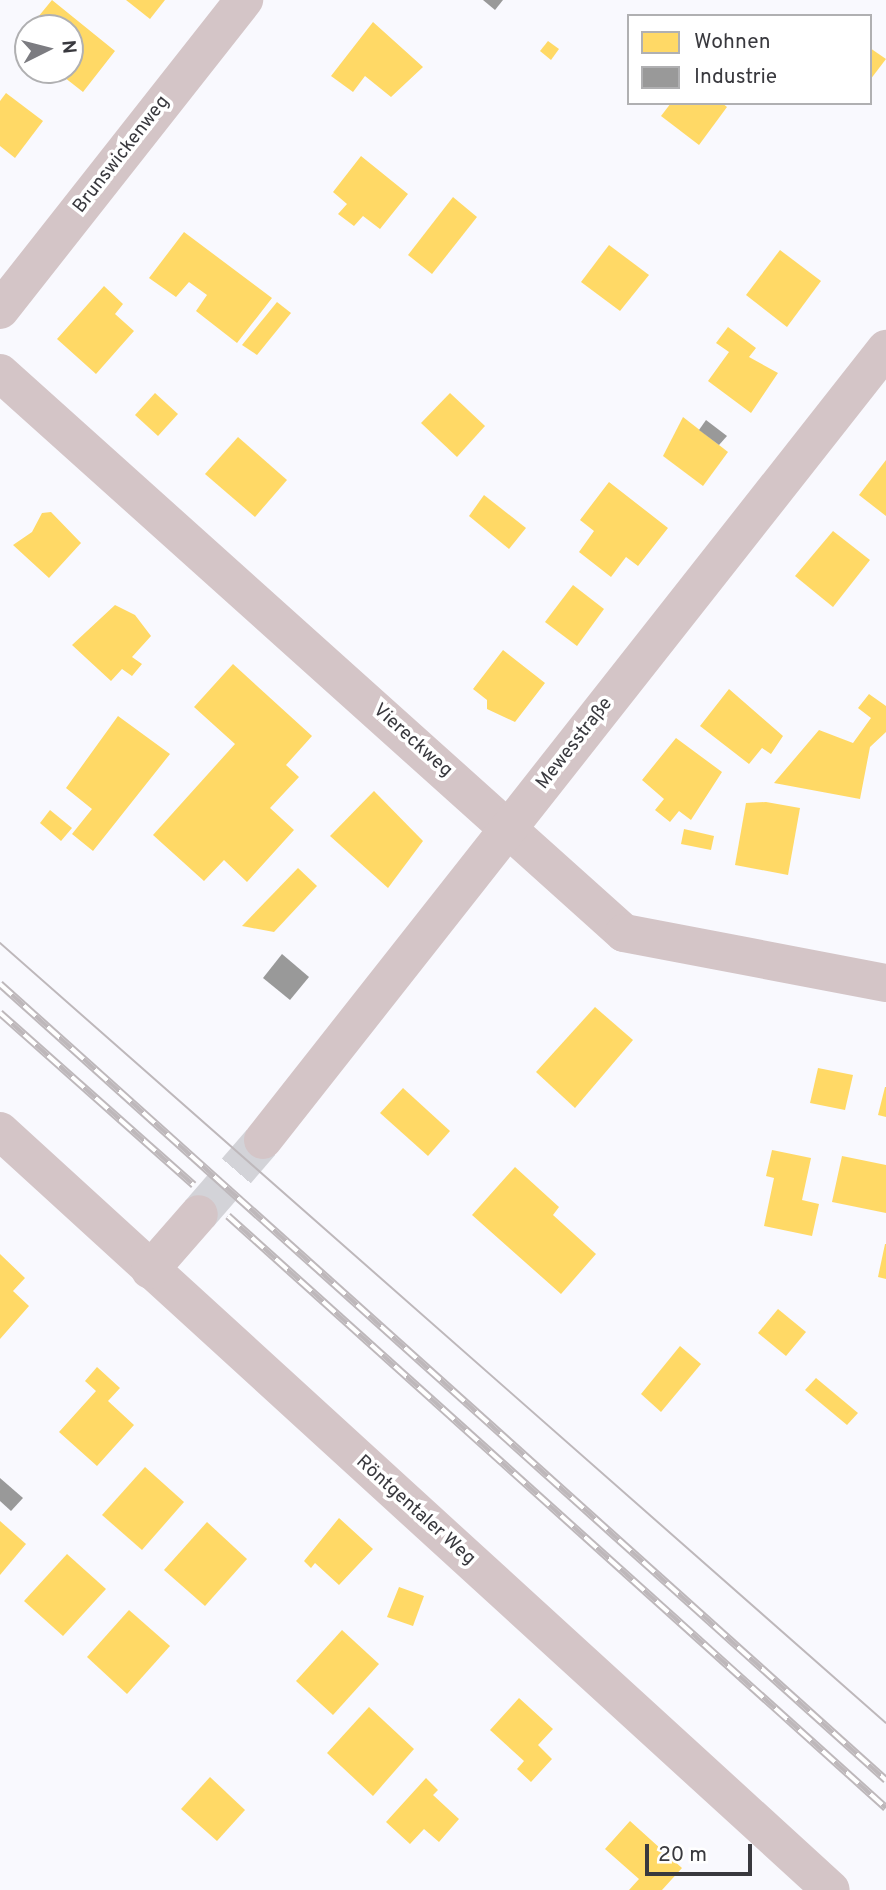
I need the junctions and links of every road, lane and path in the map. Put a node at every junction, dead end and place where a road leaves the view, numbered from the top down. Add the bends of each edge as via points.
1 (244, 0) edge
2 (0, 310) edge
3 (886, 349) edge
4 (0, 373) edge
5 (509, 828) junction
6 (886, 983) edge
7 (0, 1130) edge
8 (263, 1140) tunnel mouth
9 (199, 1214) tunnel mouth
10 (150, 1270) junction
11 (831, 1890) edge

1 - 2 street, Brunswickenweg
3 - 5 street, Mewesstraße
4 - 5 street, Viereckweg
5 - 6 street, Viereckweg via 624,933
5 - 8 street, Mewesstraße
7 - 10 street, Röntgentaler Weg
9 - 10 street
10 - 11 street, Röntgentaler Weg

